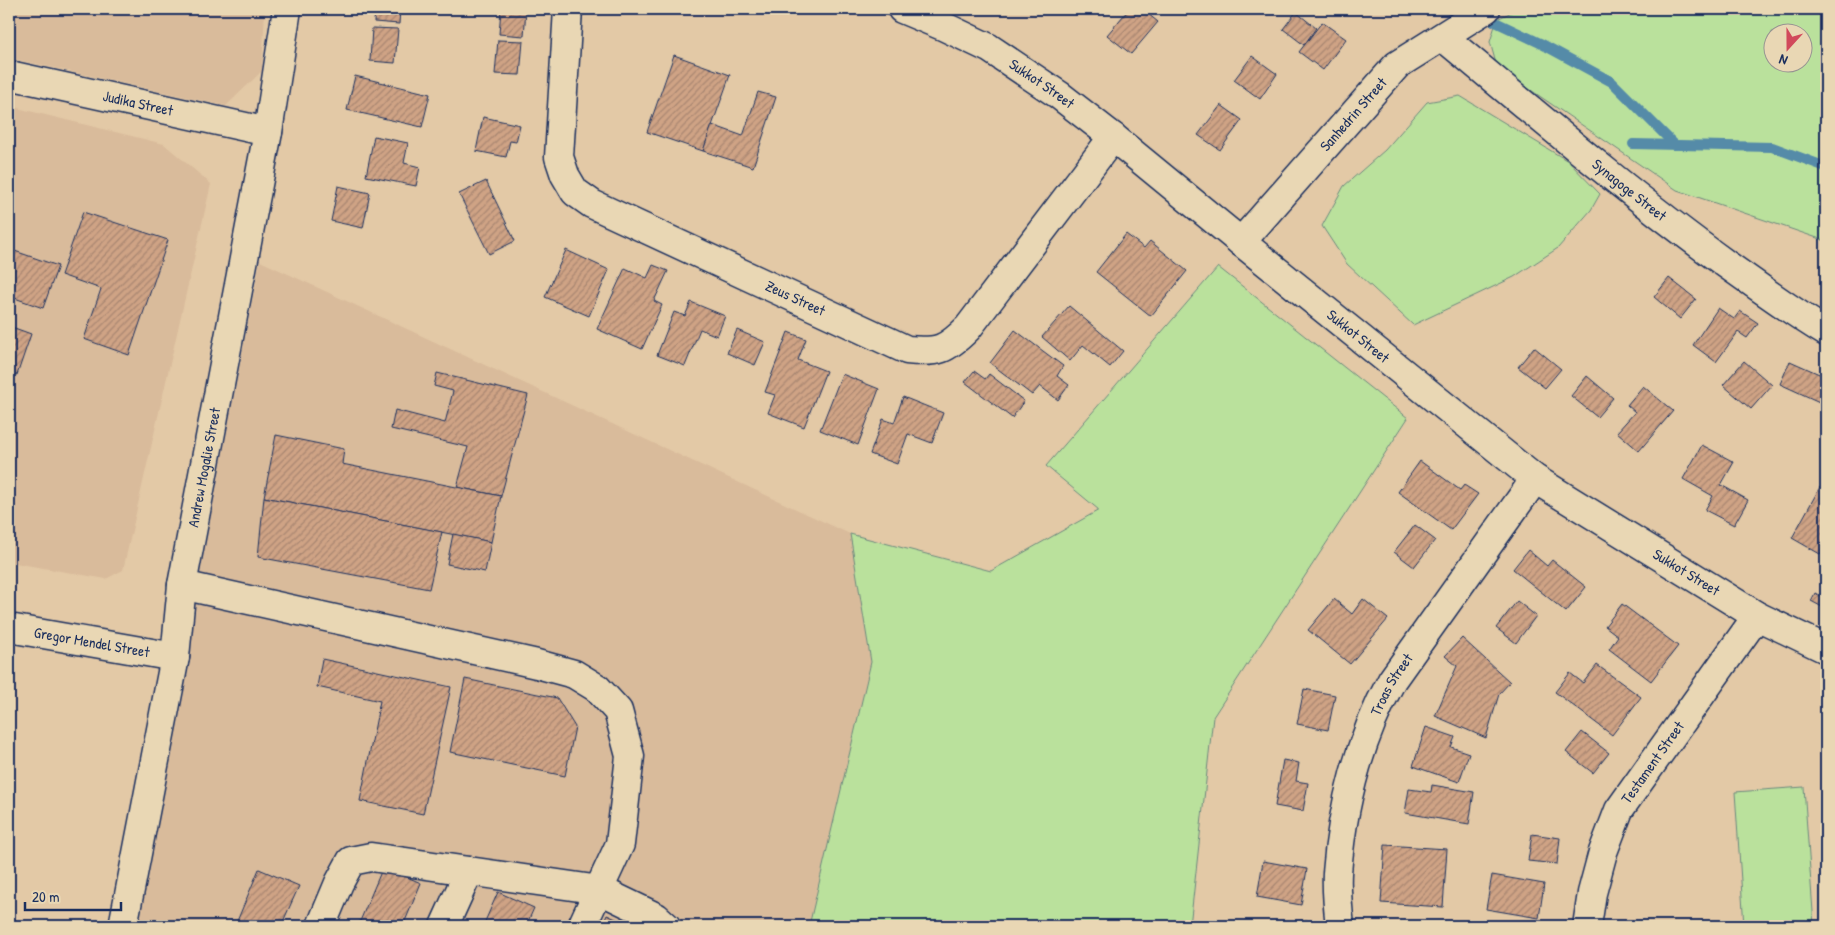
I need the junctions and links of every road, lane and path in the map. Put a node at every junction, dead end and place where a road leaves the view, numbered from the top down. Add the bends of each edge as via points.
1 (286, 9) edge
2 (568, 9) edge
3 (902, 9) edge
4 (1486, 9) edge
5 (1443, 37) junction
6 (9, 75) edge
7 (268, 132) junction
8 (1113, 137) junction
9 (1241, 242) junction
10 (1826, 332) edge
11 (1536, 479) junction
12 (182, 585) junction
13 (1757, 616) junction
14 (9, 628) edge
15 (1826, 649) edge
16 (175, 657) junction
17 (469, 871) junction
18 (600, 890) junction
19 (123, 926) edge
20 (321, 926) edge
21 (444, 926) edge
22 (582, 926) edge
23 (666, 926) edge
24 (1340, 926) edge
25 (1586, 926) edge

1 - 7 street, Andrew Mogalie Street
2 - 8 street, Zeus Street via 559,157 575,192 601,208 907,350 927,352 942,349 968,328
3 - 8 street, Sukkot Street via 989,48 1059,95
4 - 5 street, Sanhedrin Street
5 - 9 street, Sanhedrin Street via 1397,65
5 - 10 street, Synagoge Street via 1643,202
6 - 7 street, Judika Street
7 - 12 street, Andrew Mogalie Street
8 - 9 street, Sukkot Street
9 - 11 street, Sukkot Street
11 - 13 street, Sukkot Street
11 - 24 street, Troas Street via 1392,680 1378,705 1360,754 1341,840 1337,874
12 - 16 street, Andrew Mogalie Street
12 - 18 street via 538,664 574,674 597,688 618,711 630,756 620,844
13 - 15 street, Sukkot Street
13 - 25 street, Testament Street via 1619,810 1596,877
14 - 16 street, Gregor Mendel Street
16 - 19 street, Andrew Mogalie Street
17 - 18 street
17 - 20 street via 371,857 352,861
17 - 21 street
18 - 22 street
18 - 23 street via 656,917

